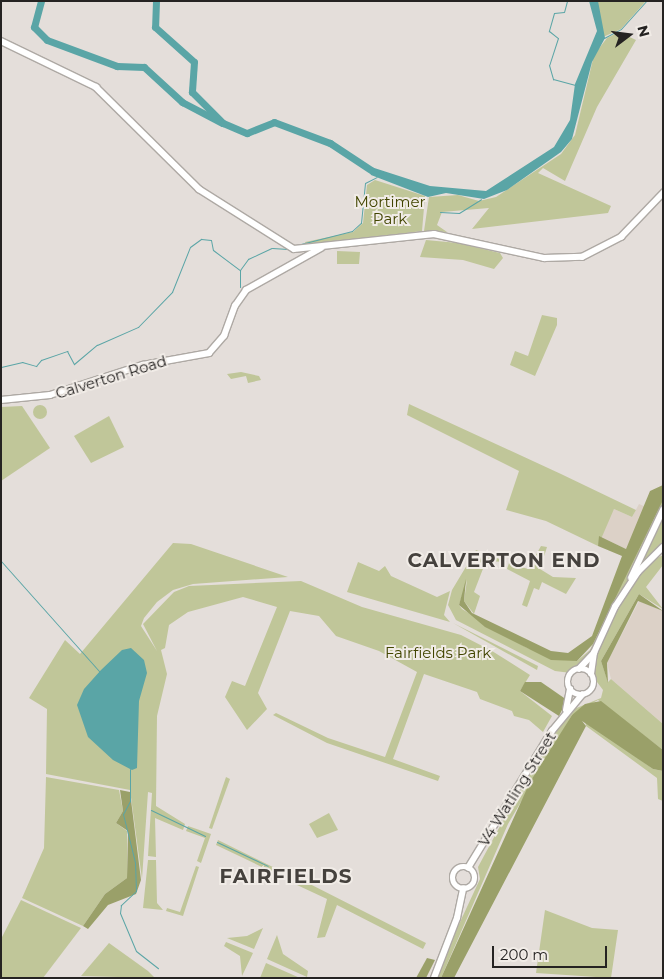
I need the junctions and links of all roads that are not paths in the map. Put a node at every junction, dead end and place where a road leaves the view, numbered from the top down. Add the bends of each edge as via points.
1 (1, 41) edge
2 (663, 193) edge
3 (325, 246) junction
4 (1, 400) edge
5 (663, 510) edge
6 (663, 547) edge
7 (636, 569) junction
8 (594, 653) junction
9 (579, 669) junction
10 (592, 674) junction
11 (570, 690) junction
12 (582, 694) junction
13 (566, 710) junction
14 (468, 868) junction
15 (463, 889) junction
16 (434, 978) edge

1 - 3 street via 96,87 199,189 289,247
2 - 3 street via 622,237 582,257 544,258 434,234
3 - 4 street, Calverton Road via 295,259 240,297 224,336 209,353 142,365 50,396
5 - 7 street via 641,550
6 - 7 street
7 - 8 street
8 - 9 street
8 - 10 street
9 - 10 street
9 - 11 street via 568,677
10 - 12 street via 593,687
11 - 12 street
11 - 13 street, V4 Watling Street
12 - 13 street, V4 Watling Street
13 - 14 street, V4 Watling Street
14 - 15 street via 474,881
14 - 15 street via 458,869 454,875 454,882
15 - 16 street via 457,918

